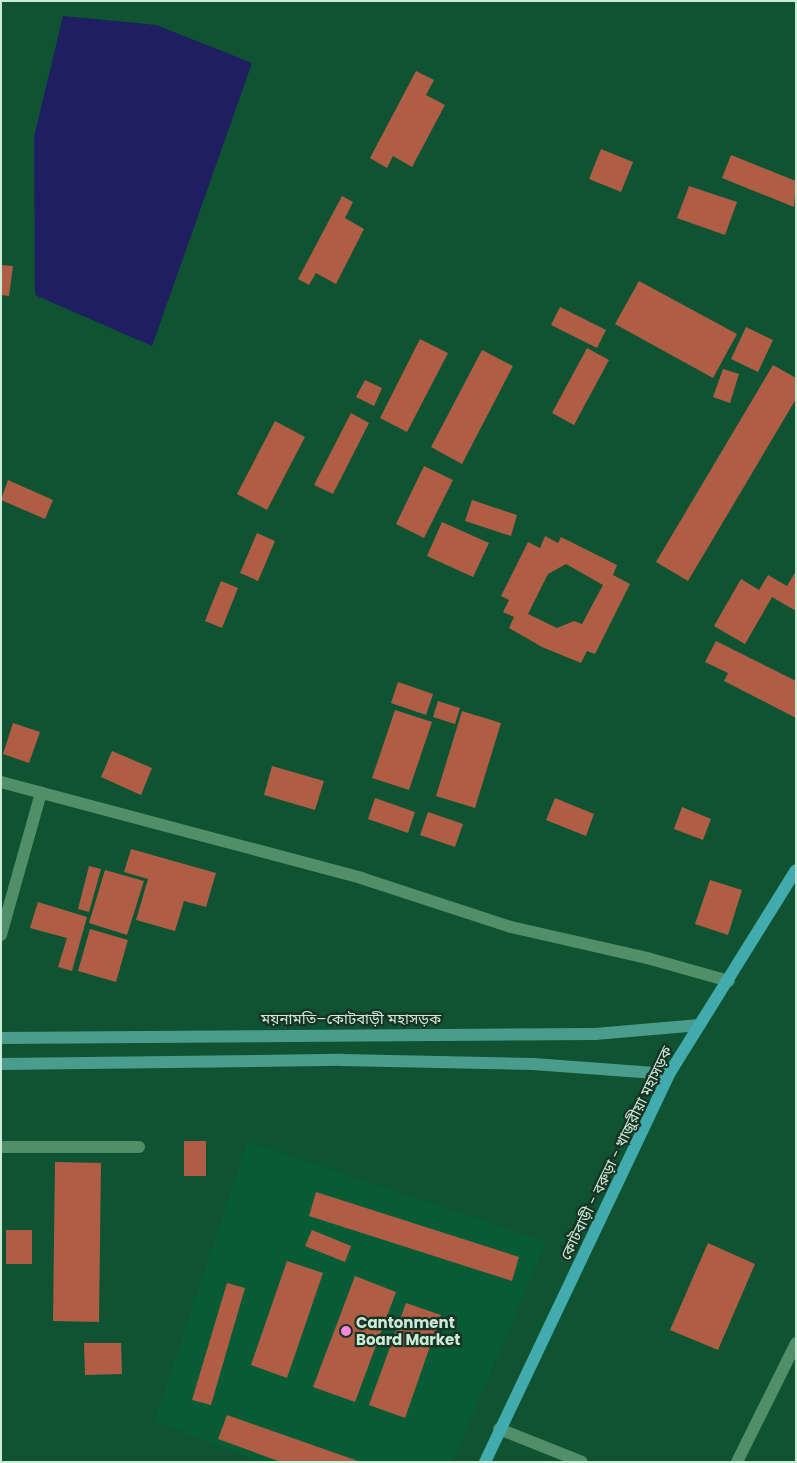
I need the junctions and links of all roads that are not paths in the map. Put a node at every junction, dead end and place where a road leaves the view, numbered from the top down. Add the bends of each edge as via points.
1 (1, 782) edge
2 (41, 793) junction
3 (796, 870) edge
4 (1, 935) edge
5 (729, 981) junction
6 (700, 1025) junction
7 (1, 1038) edge
8 (1, 1064) edge
9 (669, 1074) junction
10 (1, 1147) edge
11 (139, 1147) dead end
12 (796, 1342) edge
13 (500, 1429) junction
14 (485, 1462) edge
15 (582, 1462) edge
16 (737, 1462) edge

1 - 2 street
2 - 4 street
2 - 5 street via 361,878 511,927 647,958
3 - 5 main road, কোটবাড়ী - বরুড়া - খাজুরীয়া মহাসড়ক
5 - 6 main road, কোটবাড়ী - বরুড়া - খাজুরীয়া মহাসড়ক
6 - 7 main road, ময়নামতি–কোটবাড়ী মহাসড়ক via 595,1034
6 - 9 main road, কোটবাড়ী - বরুড়া - খাজুরীয়া মহাসড়ক
8 - 9 main road via 352,1060 533,1064
9 - 13 main road, কোটবাড়ী - বরুড়া - খাজুরীয়া মহাসড়ক
10 - 11 street
12 - 16 street
13 - 14 main road, কোটবাড়ী - বরুড়া - খাজুরীয়া মহাসড়ক
13 - 15 street

